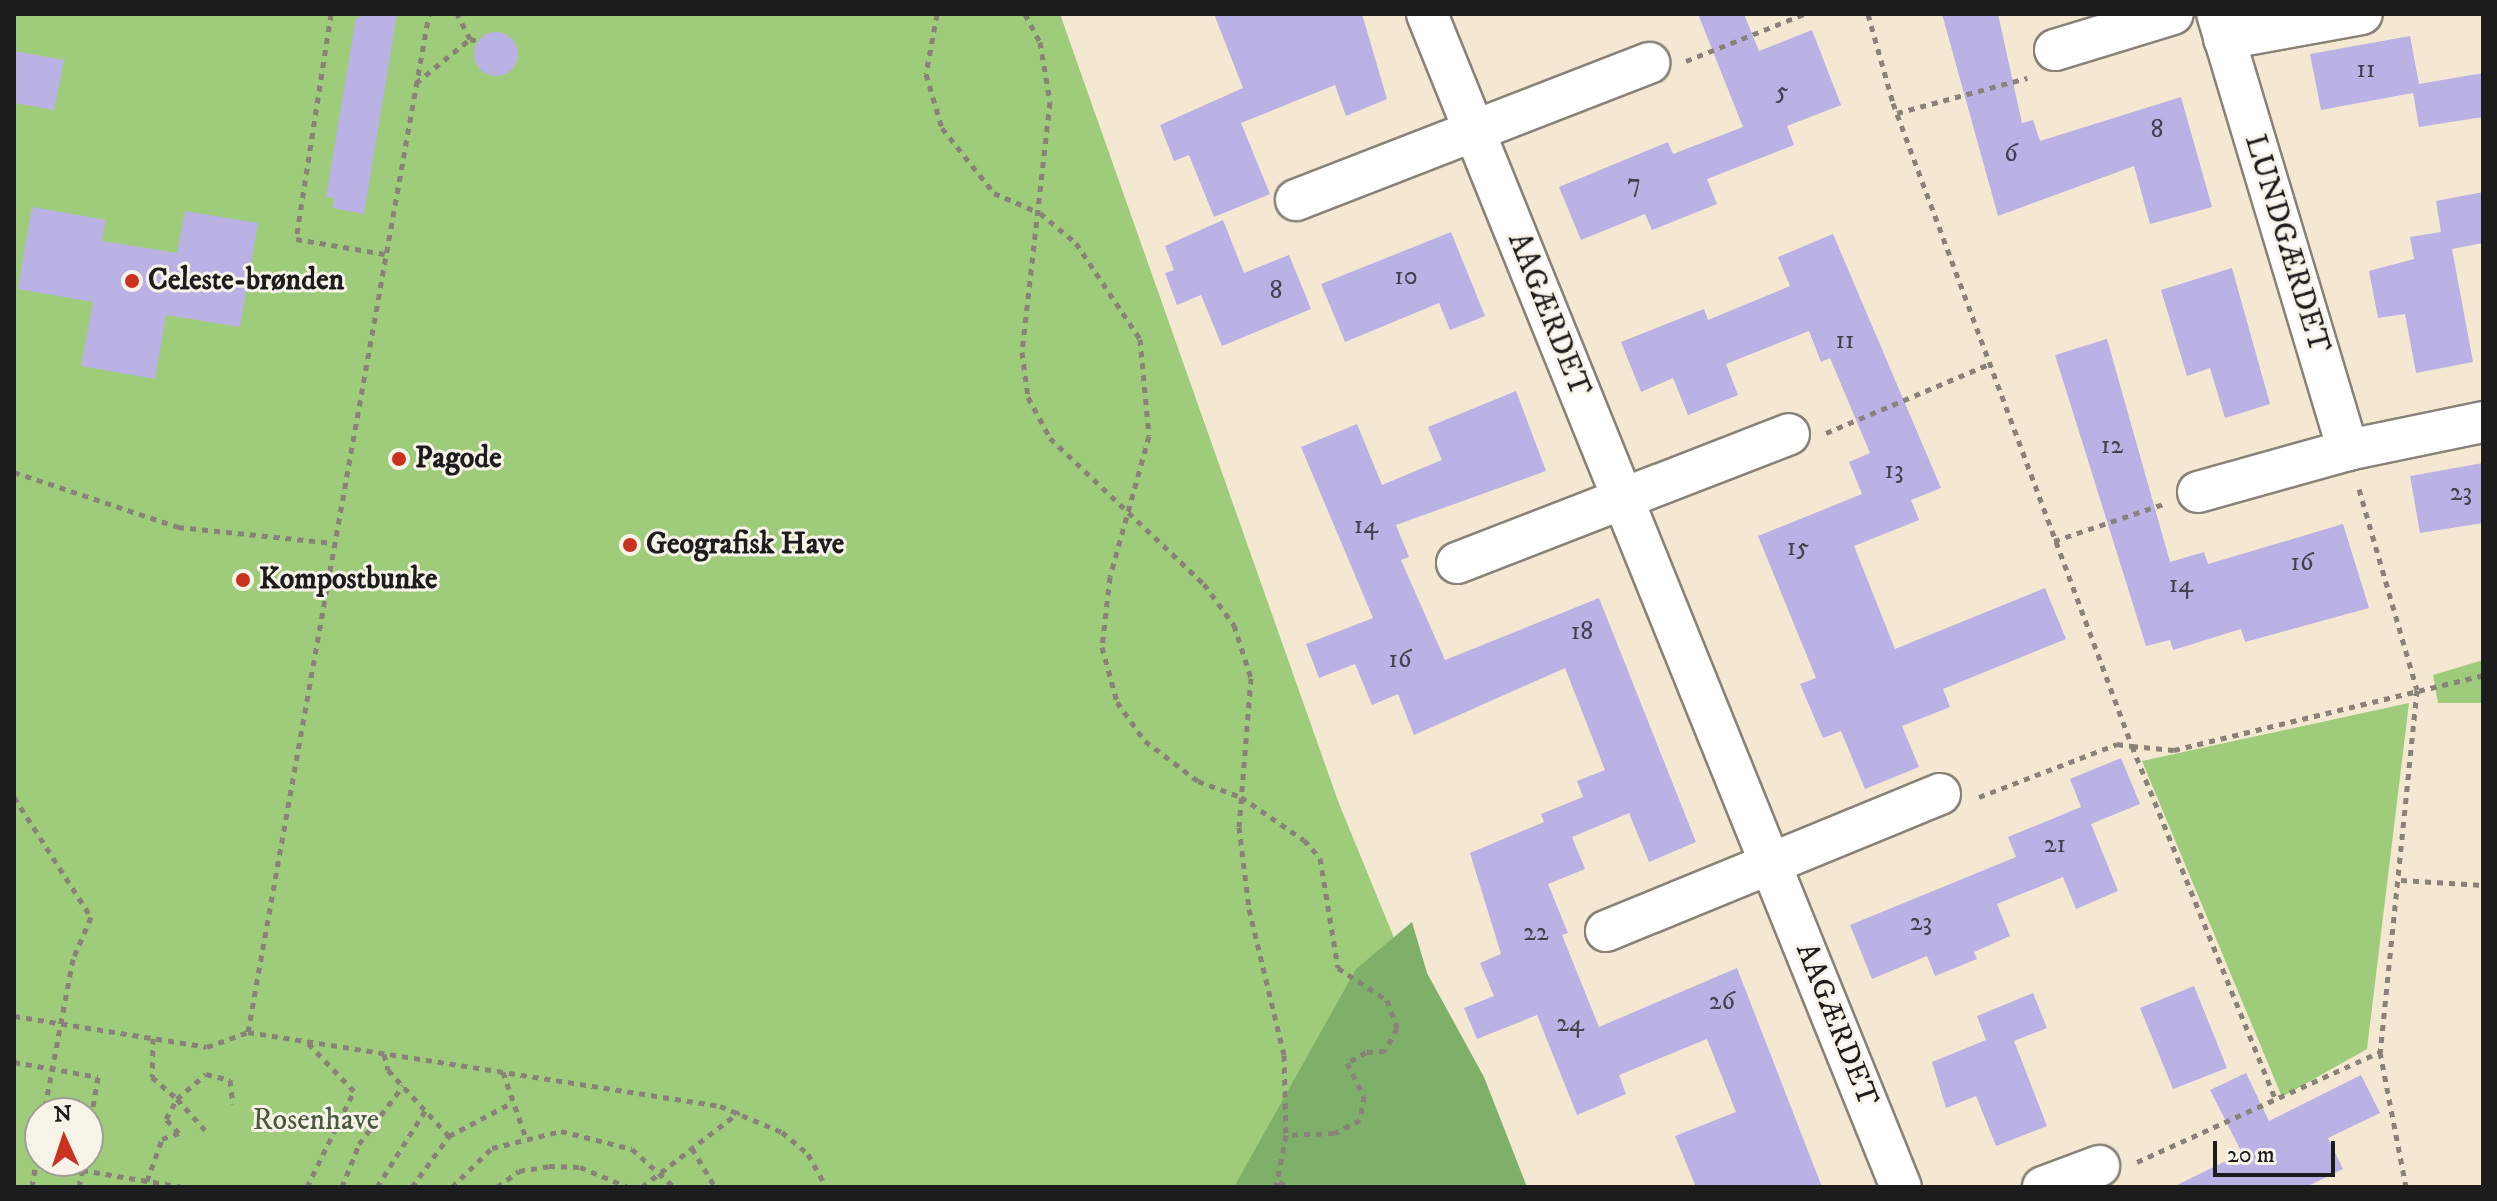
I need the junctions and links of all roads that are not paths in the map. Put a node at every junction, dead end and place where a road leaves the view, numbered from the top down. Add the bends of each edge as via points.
1 (1427, 14) edge
2 (2173, 14) edge
3 (2362, 14) edge
4 (2220, 26) edge
5 (2055, 50) road end
6 (1649, 63) road end
7 (1474, 131) junction
8 (1296, 200) dead end
9 (2483, 422) edge
10 (1789, 434) road end
11 (2348, 450) junction
12 (2198, 492) road end
13 (1623, 498) junction
14 (1457, 563) dead end
15 (1940, 794) road end
16 (1770, 863) junction
17 (1606, 931) dead end
18 (2099, 1166) road end
19 (1901, 1187) edge
20 (2043, 1187) edge

1 - 7 street, AAGÆRDET
2 - 5 street
3 - 4 street, LUNDGÆRDET
4 - 11 street, LUNDGÆRDET
6 - 7 street
7 - 8 street
7 - 13 street, AAGÆRDET
9 - 11 street
10 - 13 street
11 - 12 street
13 - 14 street
13 - 16 street, AAGÆRDET
15 - 16 street
16 - 17 street
16 - 19 street, AAGÆRDET
18 - 20 street

